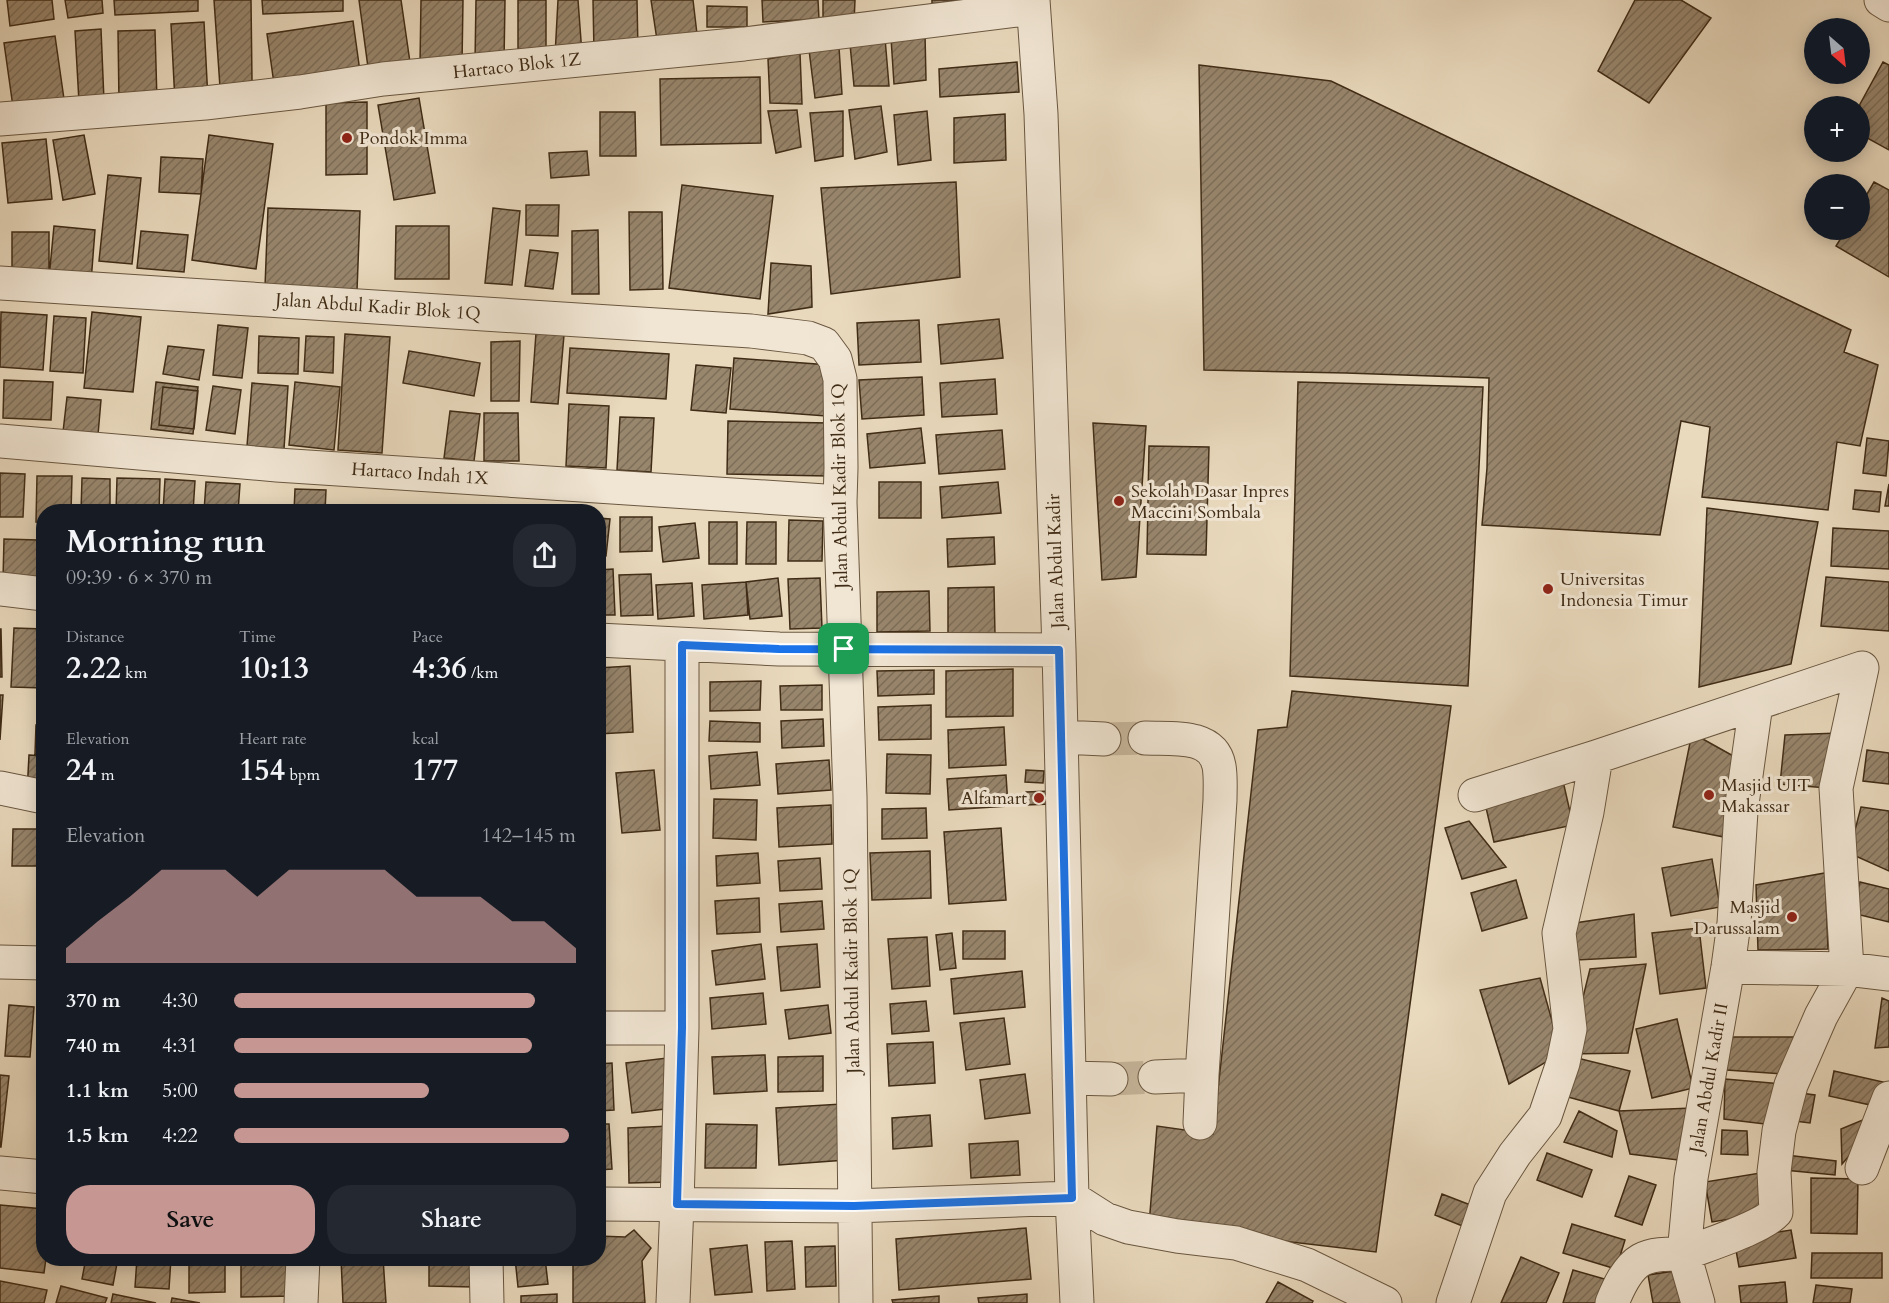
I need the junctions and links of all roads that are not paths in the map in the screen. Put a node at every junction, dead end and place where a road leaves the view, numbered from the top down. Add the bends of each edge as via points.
1 (1881, 0) edge
2 (1033, 4) edge
3 (1889, 4) edge
4 (0, 119) edge
5 (0, 283) edge
6 (0, 441) edge
7 (840, 502) junction
8 (0, 588) edge
9 (36, 593) edge
10 (606, 640) edge
11 (682, 645) junction
12 (844, 649) junction
13 (1059, 650) junction
14 (1756, 704) junction
15 (1062, 737) junction
16 (1145, 738) tunnel mouth
17 (1104, 739) tunnel mouth
18 (1596, 757) junction
19 (0, 788) edge
20 (36, 795) edge
21 (1475, 795) dead end
22 (0, 962) edge
23 (36, 963) edge
24 (1728, 967) junction
25 (1846, 969) junction
26 (1889, 974) edge
27 (606, 1028) edge
28 (682, 1028) junction
29 (1202, 1075) junction
30 (1155, 1077) tunnel mouth
31 (1069, 1078) junction
32 (1111, 1079) tunnel mouth
33 (1889, 1098) edge
34 (1200, 1123) dead end
35 (1862, 1168) dead end
36 (0, 1173) edge
37 (36, 1176) edge
38 (1072, 1198) junction
39 (606, 1204) edge
40 (677, 1204) junction
41 (854, 1206) junction
42 (1684, 1254) junction
43 (303, 1266) edge
44 (486, 1266) edge
45 (301, 1303) edge
46 (487, 1303) edge
47 (673, 1303) edge
48 (856, 1303) edge
49 (1077, 1303) edge
50 (1385, 1303) edge
51 (1453, 1303) edge
52 (1612, 1303) edge
53 (1698, 1303) edge

1 - 3 street
2 - 4 street, Hartaco Blok 1Z via 744,44 382,79 204,103
2 - 13 street, Jalan Abdul Kadir via 1041,114
5 - 7 street, Jalan Abdul Kadir Blok 1Q via 636,323 808,338 824,344 835,359 840,379
6 - 7 street, Hartaco Indah 1X via 277,465
7 - 12 street, Jalan Abdul Kadir Blok 1Q
8 - 9 street
10 - 11 street
11 - 12 street
11 - 28 street
12 - 13 street
12 - 41 street, Jalan Abdul Kadir Blok 1Q via 850,796
13 - 15 street, Jalan Abdul Kadir
14 - 18 street
14 - 24 street, Jalan Abdul Kadir II via 1741,811
14 - 25 street via 1862,668 1836,788
15 - 17 street
15 - 31 street, Jalan Abdul Kadir
16 - 29 street via 1187,739 1205,745 1215,754 1220,767
18 - 21 street
18 - 51 street via 1559,933 1570,1029 1563,1063 1545,1116 1490,1193
19 - 20 street
22 - 23 street
24 - 25 street
24 - 42 street, Jalan Abdul Kadir II via 1691,1178
25 - 26 street
25 - 42 street via 1791,1085 1774,1172 1776,1212 1766,1221
27 - 28 street
28 - 40 street
29 - 30 street
29 - 34 street
31 - 32 street
31 - 38 street, Jalan Abdul Kadir
33 - 35 street
36 - 37 street
38 - 41 street
38 - 49 street, Jalan Abdul Kadir
38 - 50 street via 1105,1219 1128,1227 1236,1243 1307,1265
39 - 40 street
40 - 41 street
40 - 47 street
41 - 48 street, Jalan Abdul Kadir Blok 1Q
42 - 52 street via 1641,1260
42 - 53 street
43 - 45 street
44 - 46 street

